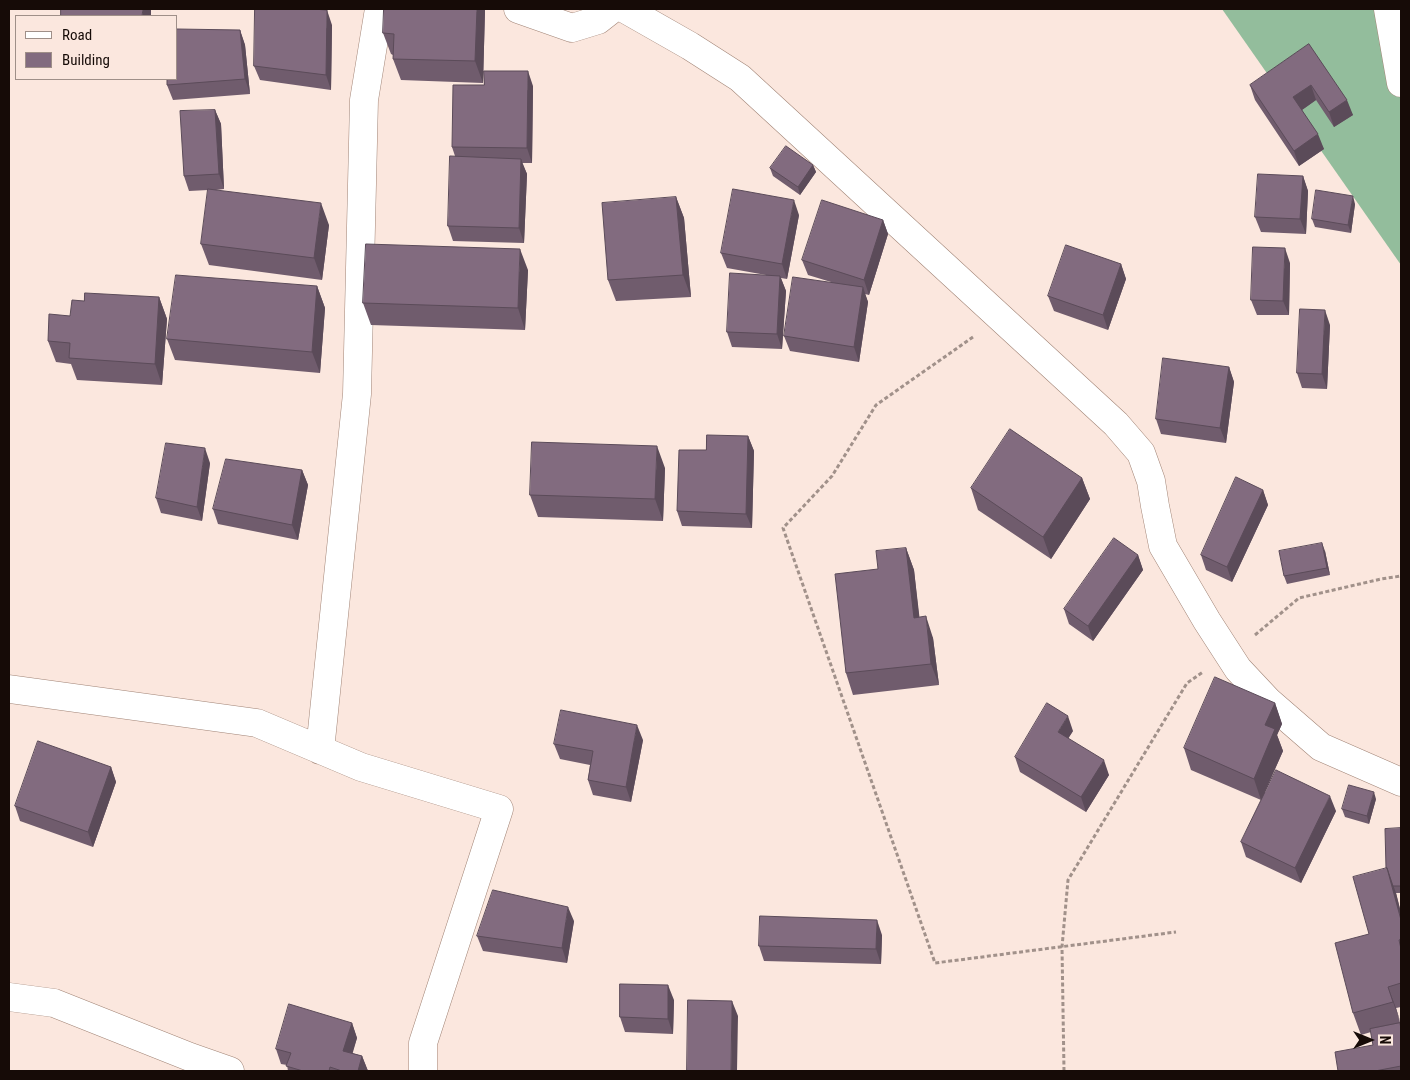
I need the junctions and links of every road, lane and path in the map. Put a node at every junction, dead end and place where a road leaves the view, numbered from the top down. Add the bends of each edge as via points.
1 (379, 9) edge
2 (518, 9) edge
3 (612, 9) edge
4 (625, 9) edge
5 (1388, 9) edge
6 (1401, 83) edge
7 (1000, 318) junction
8 (1401, 576) edge
9 (1228, 655) junction
10 (9, 689) edge
11 (320, 750) junction
12 (1401, 782) edge
13 (1176, 932) dead end
14 (1062, 947) junction
15 (9, 997) edge
16 (230, 1071) edge
17 (423, 1071) edge
18 (1064, 1071) edge

1 - 11 street via 364,100 357,394
2 - 3 street via 572,28 598,20
4 - 7 street via 740,78
5 - 6 street
7 - 9 street via 1116,424 1141,453 1151,481 1163,546
7 - 14 path via 876,405 832,476 783,528 935,963
8 - 9 path via 1299,598
9 - 12 street via 1268,702 1321,747
9 - 14 path via 1187,683 1068,880
10 - 11 street via 257,724
11 - 17 street via 361,767 498,808 423,1043
13 - 14 path
14 - 18 path
15 - 16 street via 54,1003

